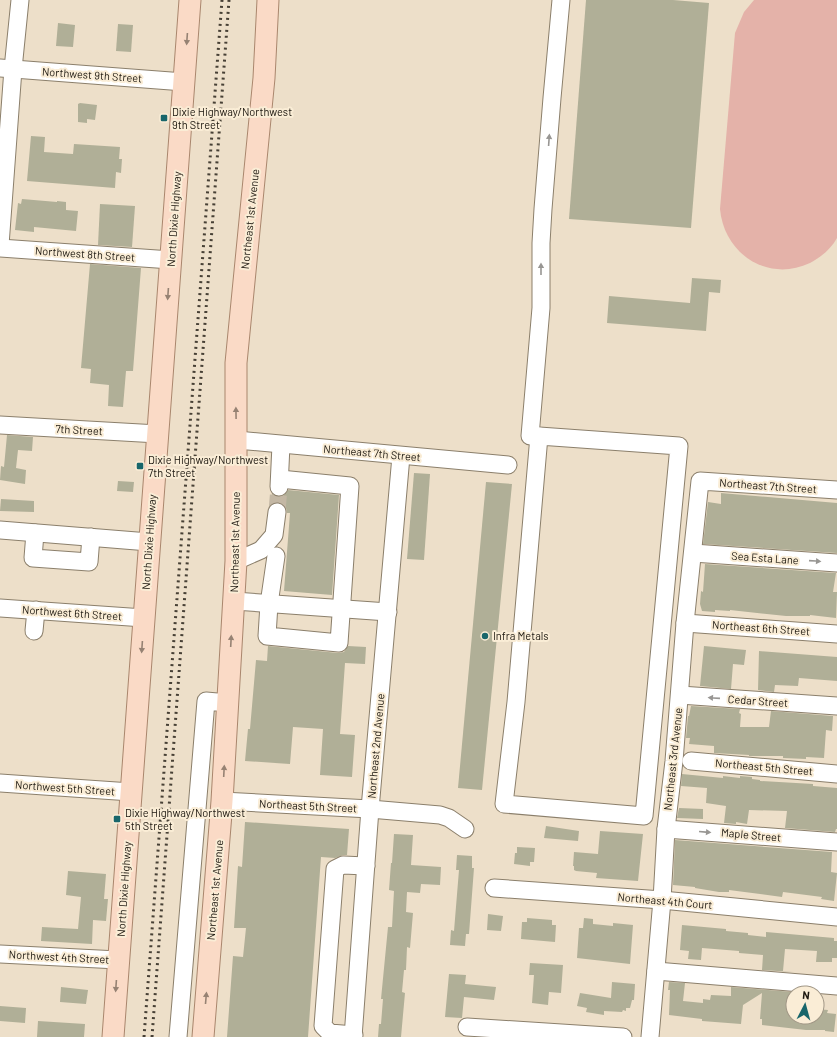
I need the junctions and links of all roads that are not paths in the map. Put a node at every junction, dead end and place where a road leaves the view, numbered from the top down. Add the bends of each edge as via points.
1 (20, 0) edge
2 (190, 0) edge
3 (268, 0) edge
4 (562, 0) edge
5 (6, 69) edge
6 (184, 82) junction
7 (0, 246) edge
8 (171, 260) junction
9 (0, 425) edge
10 (158, 434) junction
11 (539, 436) junction
12 (237, 440) junction
13 (282, 445) junction
14 (401, 456) junction
15 (508, 465) dead end
16 (700, 481) joint
17 (837, 490) edge
18 (277, 512) tunnel mouth
19 (0, 530) edge
20 (35, 533) junction
21 (91, 537) junction
22 (149, 542) junction
23 (693, 552) junction
24 (276, 556) dead end
25 (236, 561) junction
26 (837, 563) edge
27 (234, 601) junction
28 (270, 604) junction
29 (0, 608) edge
30 (342, 609) junction
31 (36, 610) junction
32 (388, 612) junction
33 (144, 618) junction
34 (686, 623) junction
35 (34, 631) dead end
36 (837, 634) edge
37 (680, 696) junction
38 (228, 703) junction
39 (837, 706) edge
40 (691, 761) dead end
41 (837, 774) edge
42 (0, 783) edge
43 (131, 792) junction
44 (198, 795) junction
45 (222, 799) junction
46 (370, 809) junction
47 (465, 829) dead end
48 (666, 829) junction
49 (837, 842) edge
50 (366, 866) junction
51 (494, 888) dead end
52 (662, 900) junction
53 (837, 917) edge
54 (0, 954) edge
55 (118, 960) junction
56 (656, 971) junction
57 (837, 986) edge
58 (467, 1027) dead end
59 (354, 1036) edge
60 (113, 1037) edge
61 (178, 1037) edge
62 (203, 1037) edge
63 (623, 1037) edge
64 (650, 1037) edge

1 - 5 street
2 -> 6 main road, North Dixie Highway
12 -> 3 main road, Northeast 1st Avenue via 236,363 264,78
11 -> 4 street via 530,436 541,308 543,209
5 - 6 street, Northwest 9th Street
5 - 7 street
6 - 8 main road, North Dixie Highway
7 - 8 street, Northwest 8th Street
8 -> 10 main road, North Dixie Highway
9 - 10 street, 7th Street
10 - 22 main road, North Dixie Highway
11 - 11 street via 516,702 504,804 644,816 679,446
12 - 13 street, Northeast 7th Street
12 - 25 main road, Northeast 1st Avenue
13 - 14 street, Northeast 7th Street
13 - 30 street via 280,483 350,486
14 - 15 street, Northeast 7th Street
14 - 32 street, Northeast 2nd Avenue
16 - 17 street, Northeast 7th Street
16 - 23 street, Northeast 3rd Avenue
18 - 25 street via 274,536 261,550
19 - 20 street
20 - 21 street
20 - 21 street via 33,558 89,562
21 - 22 street
22 - 33 main road, North Dixie Highway
23 -> 26 street, Sea Esta Lane
23 - 34 street, Northeast 3rd Avenue
24 - 28 street
25 - 27 main road, Northeast 1st Avenue
27 - 28 street
38 -> 27 main road, Northeast 1st Avenue
28 - 30 street
28 - 30 street via 267,636 340,643
29 - 31 street, Northwest 6th Street
30 - 32 street
31 - 33 street, Northwest 6th Street
31 - 35 street
32 - 46 street, Northeast 2nd Avenue
33 -> 43 main road, North Dixie Highway
34 - 36 street, Northeast 6th Street
34 - 37 street, Northeast 3rd Avenue
39 -> 37 street, Cedar Street
37 - 48 street, Northeast 3rd Avenue
38 - 44 street via 206,701
45 -> 38 main road, Northeast 1st Avenue
40 - 41 street, Northeast 5th Street
42 - 43 street, Northwest 5th Street
43 - 55 main road, North Dixie Highway
44 - 45 street, Northeast 5th Street
44 - 61 street
45 - 46 street, Northeast 5th Street
62 -> 45 main road, Northeast 1st Avenue
46 - 47 street, Northeast 5th Street via 440,815 450,818
46 - 50 street, Northeast 2nd Avenue
48 -> 49 street, Maple Street
48 - 52 street, Northeast 3rd Avenue
50 - 59 street, Northeast 2nd Avenue
50 - 59 street via 343,865 335,869 323,1026 330,1033
51 - 52 street, Northeast 4th Court
52 - 53 street, Northeast 4th Court
52 - 56 street, Northeast 3rd Avenue
54 - 55 street, Northwest 4th Street
55 -> 60 main road, North Dixie Highway
56 - 57 street
56 - 64 street, Northeast 3rd Avenue
58 - 63 street

